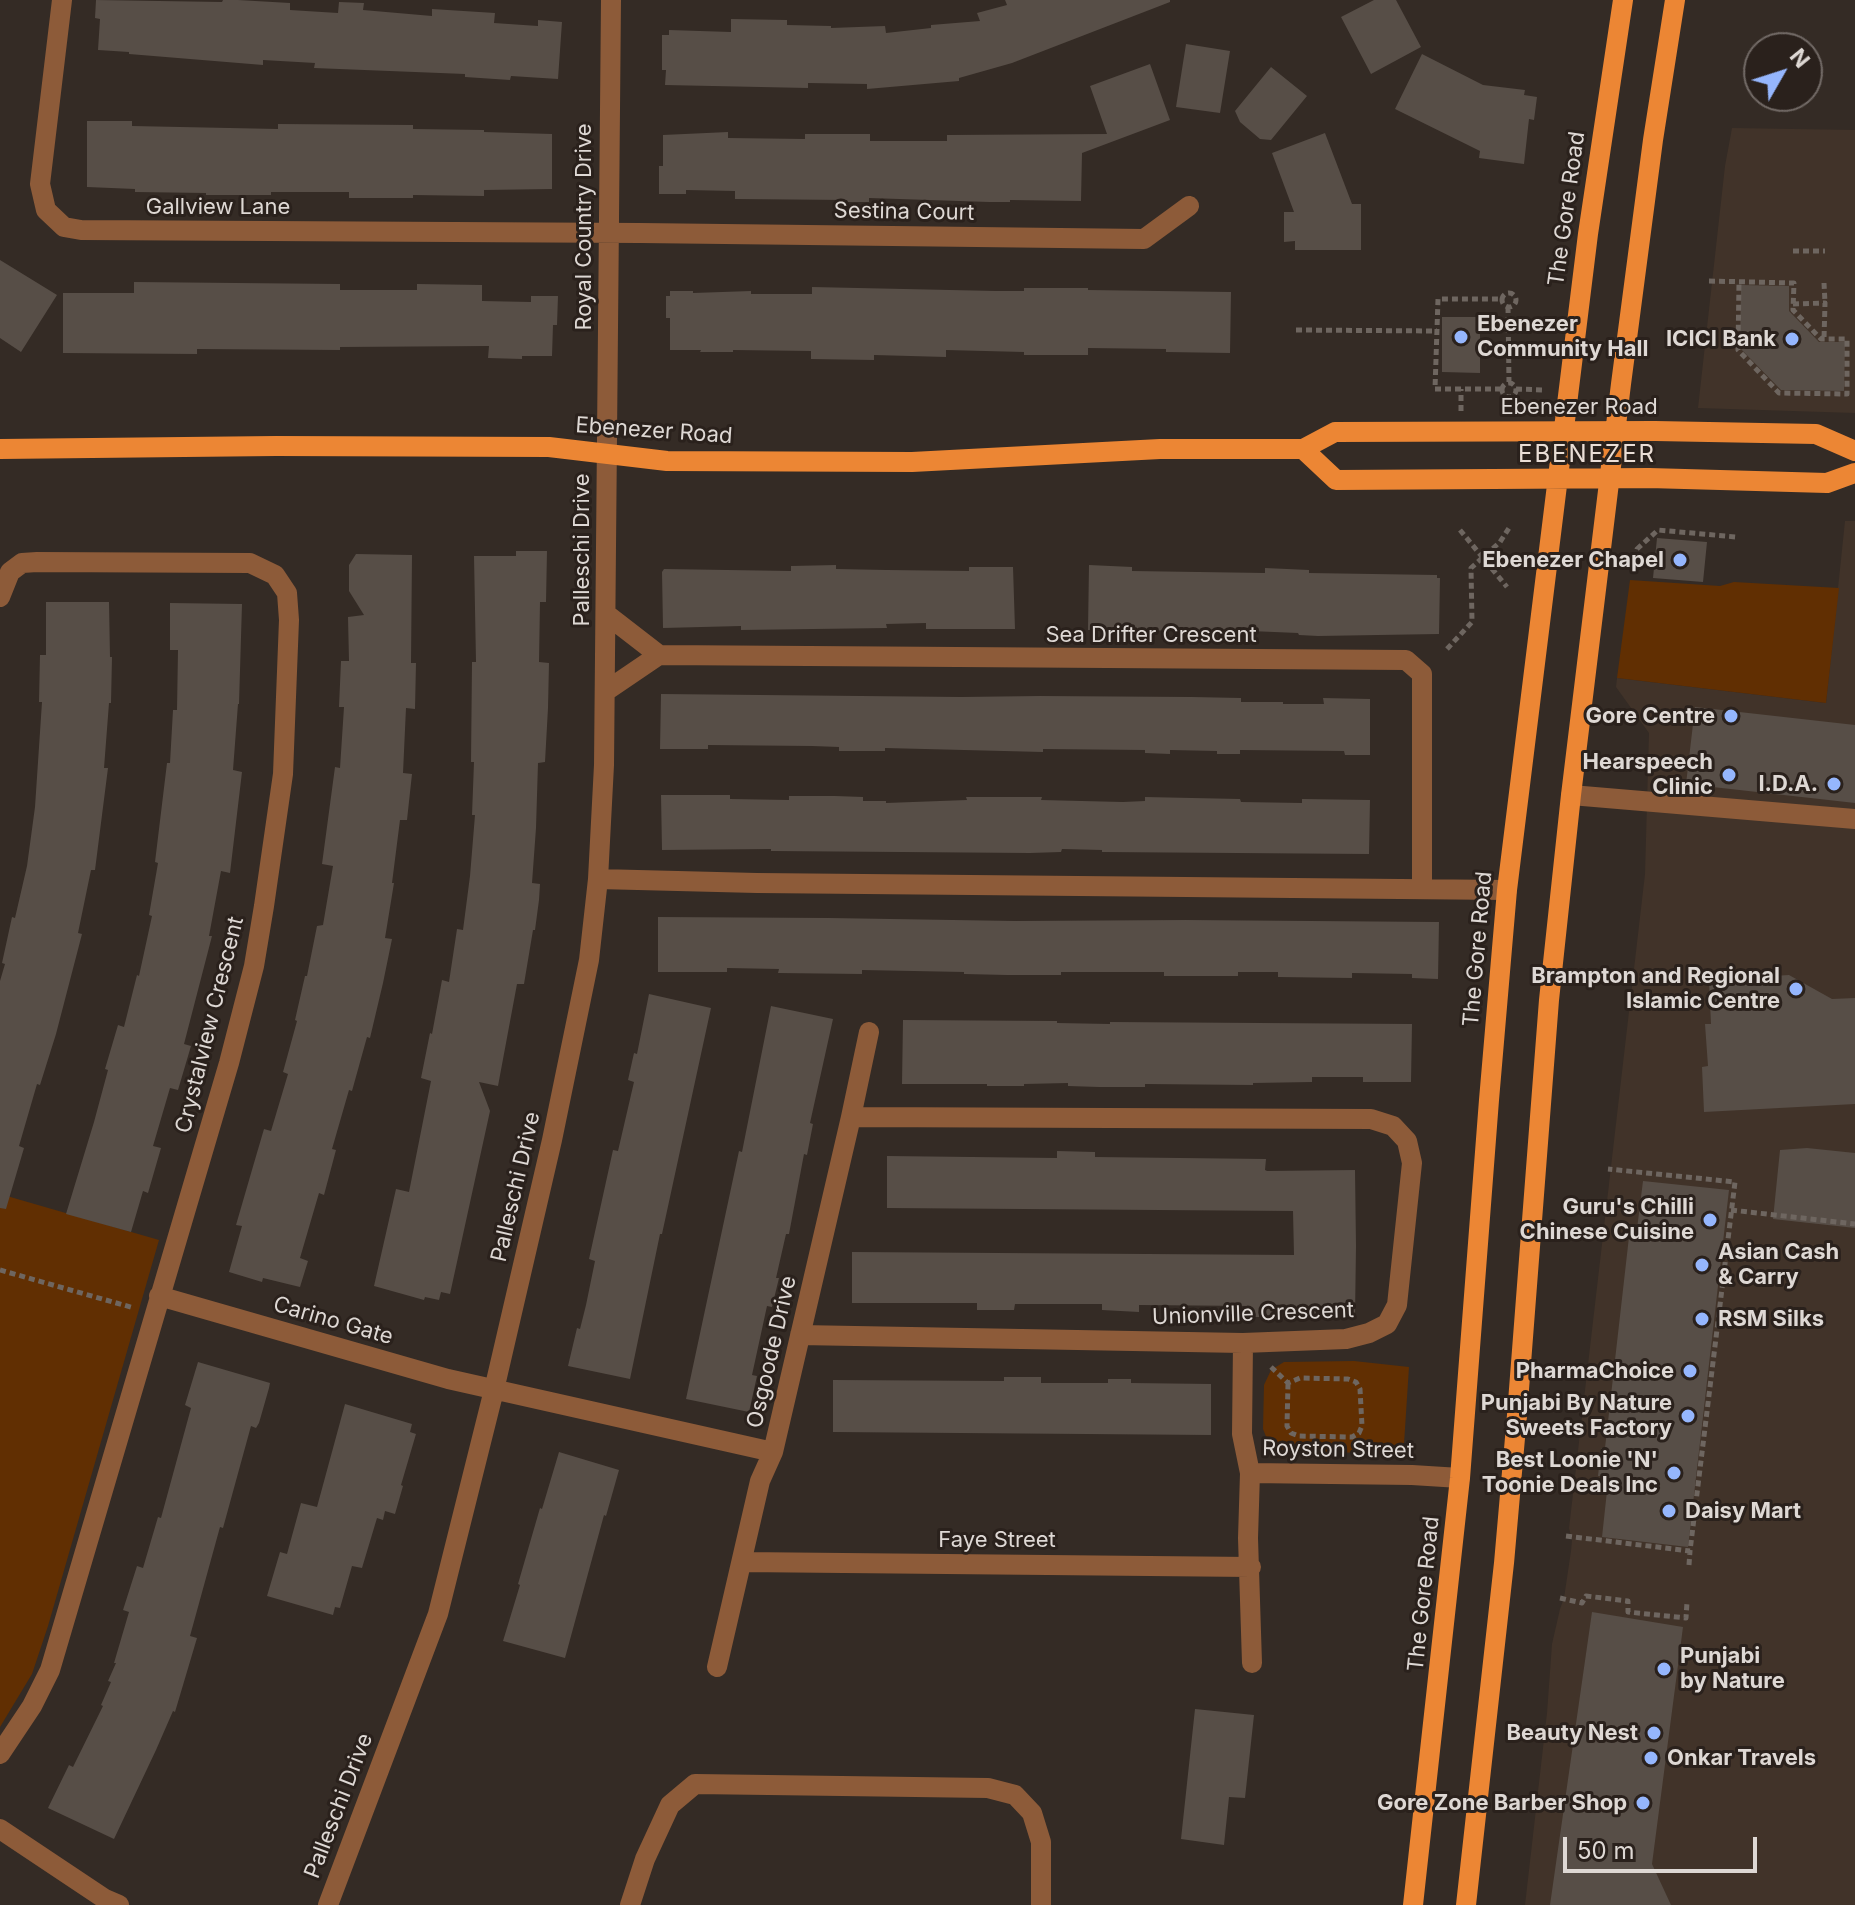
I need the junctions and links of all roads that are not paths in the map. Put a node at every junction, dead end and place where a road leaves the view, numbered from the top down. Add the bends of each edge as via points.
1 (62, 0) edge
2 (611, 0) edge
3 (1623, 0) edge
4 (1675, 0) edge
5 (1189, 206) dead end
6 (608, 233) junction
7 (1563, 431) junction
8 (1615, 431) junction
9 (0, 449) edge
10 (1303, 449) junction
11 (1855, 451) edge
12 (607, 454) junction
13 (1855, 473) edge
14 (1558, 478) junction
15 (1609, 479) junction
16 (0, 597) edge
17 (606, 614) junction
18 (659, 655) junction
19 (606, 691) junction
20 (1571, 795) junction
21 (1855, 819) edge
22 (598, 879) junction
23 (1422, 889) junction
24 (1507, 890) junction
25 (869, 1032) dead end
26 (851, 1117) junction
27 (159, 1296) junction
28 (800, 1335) junction
29 (1243, 1343) junction
30 (494, 1390) junction
31 (773, 1452) junction
32 (1250, 1473) junction
33 (1460, 1478) junction
34 (742, 1562) junction
35 (1251, 1567) junction
36 (1252, 1663) dead end
37 (717, 1667) dead end
38 (0, 1754) edge
39 (0, 1829) edge
40 (119, 1905) edge
41 (328, 1905) edge
42 (630, 1905) edge
43 (1041, 1905) edge
44 (1413, 1905) edge
45 (1466, 1905) edge

1 - 6 street, Gallview Lane via 40,184 46,210 64,227
2 - 6 street, Royal Country Drive
3 - 7 main road, The Gore Road
4 - 8 main road
5 - 6 street, Sestina Court via 1144,239
6 - 12 street, Royal Country Drive
7 - 8 main road, Ebenezer Road
7 - 10 main road, Ebenezer Road via 1335,432
7 - 14 main road, The Gore Road
8 - 11 main road, Ebenezer Road via 1816,434
8 - 15 main road
9 - 12 main road, Ebenezer Road via 549,447
10 - 12 main road, Ebenezer Road via 1160,449 912,462 667,461
10 - 14 main road via 1336,480
12 - 17 street, Palleschi Drive
13 - 15 main road via 1827,483
14 - 15 main road
14 - 24 main road, The Gore Road
15 - 20 main road
16 - 27 street, Crystalview Crescent via 10,572 22,563 37,562 250,563 275,575 287,593 283,774 256,951 229,1063
17 - 18 street
17 - 19 street, Palleschi Drive
18 - 19 street
18 - 23 street, Sea Drifter Crescent via 1406,660 1422,674
19 - 22 street, Palleschi Drive
20 - 21 street
20 - 45 main road via 1505,1548
22 - 23 street
22 - 30 street, Palleschi Drive via 586,975
23 - 24 street
24 - 33 main road, The Gore Road
25 - 26 street, Osgoode Drive
26 - 28 street, Osgoode Drive
26 - 29 street, Unionville Crescent via 1371,1119 1393,1126 1407,1141 1412,1163 1397,1305 1387,1324 1346,1339
27 - 30 street, Carino Gate
27 - 38 street, Crystalview Crescent via 50,1670
28 - 29 street, Unionville Crescent
28 - 31 street, Osgoode Drive
29 - 32 street, Royston Street via 1242,1434
30 - 31 street, Osgoode Drive
30 - 41 street, Palleschi Drive via 438,1614
31 - 34 street via 760,1481
32 - 33 street, Royston Street
32 - 35 street
33 - 44 main road, The Gore Road
34 - 35 street, Faye Street
34 - 37 street
35 - 36 street
39 - 40 street
42 - 43 street via 670,1805 695,1784 988,1788 1015,1795 1032,1813 1041,1842

